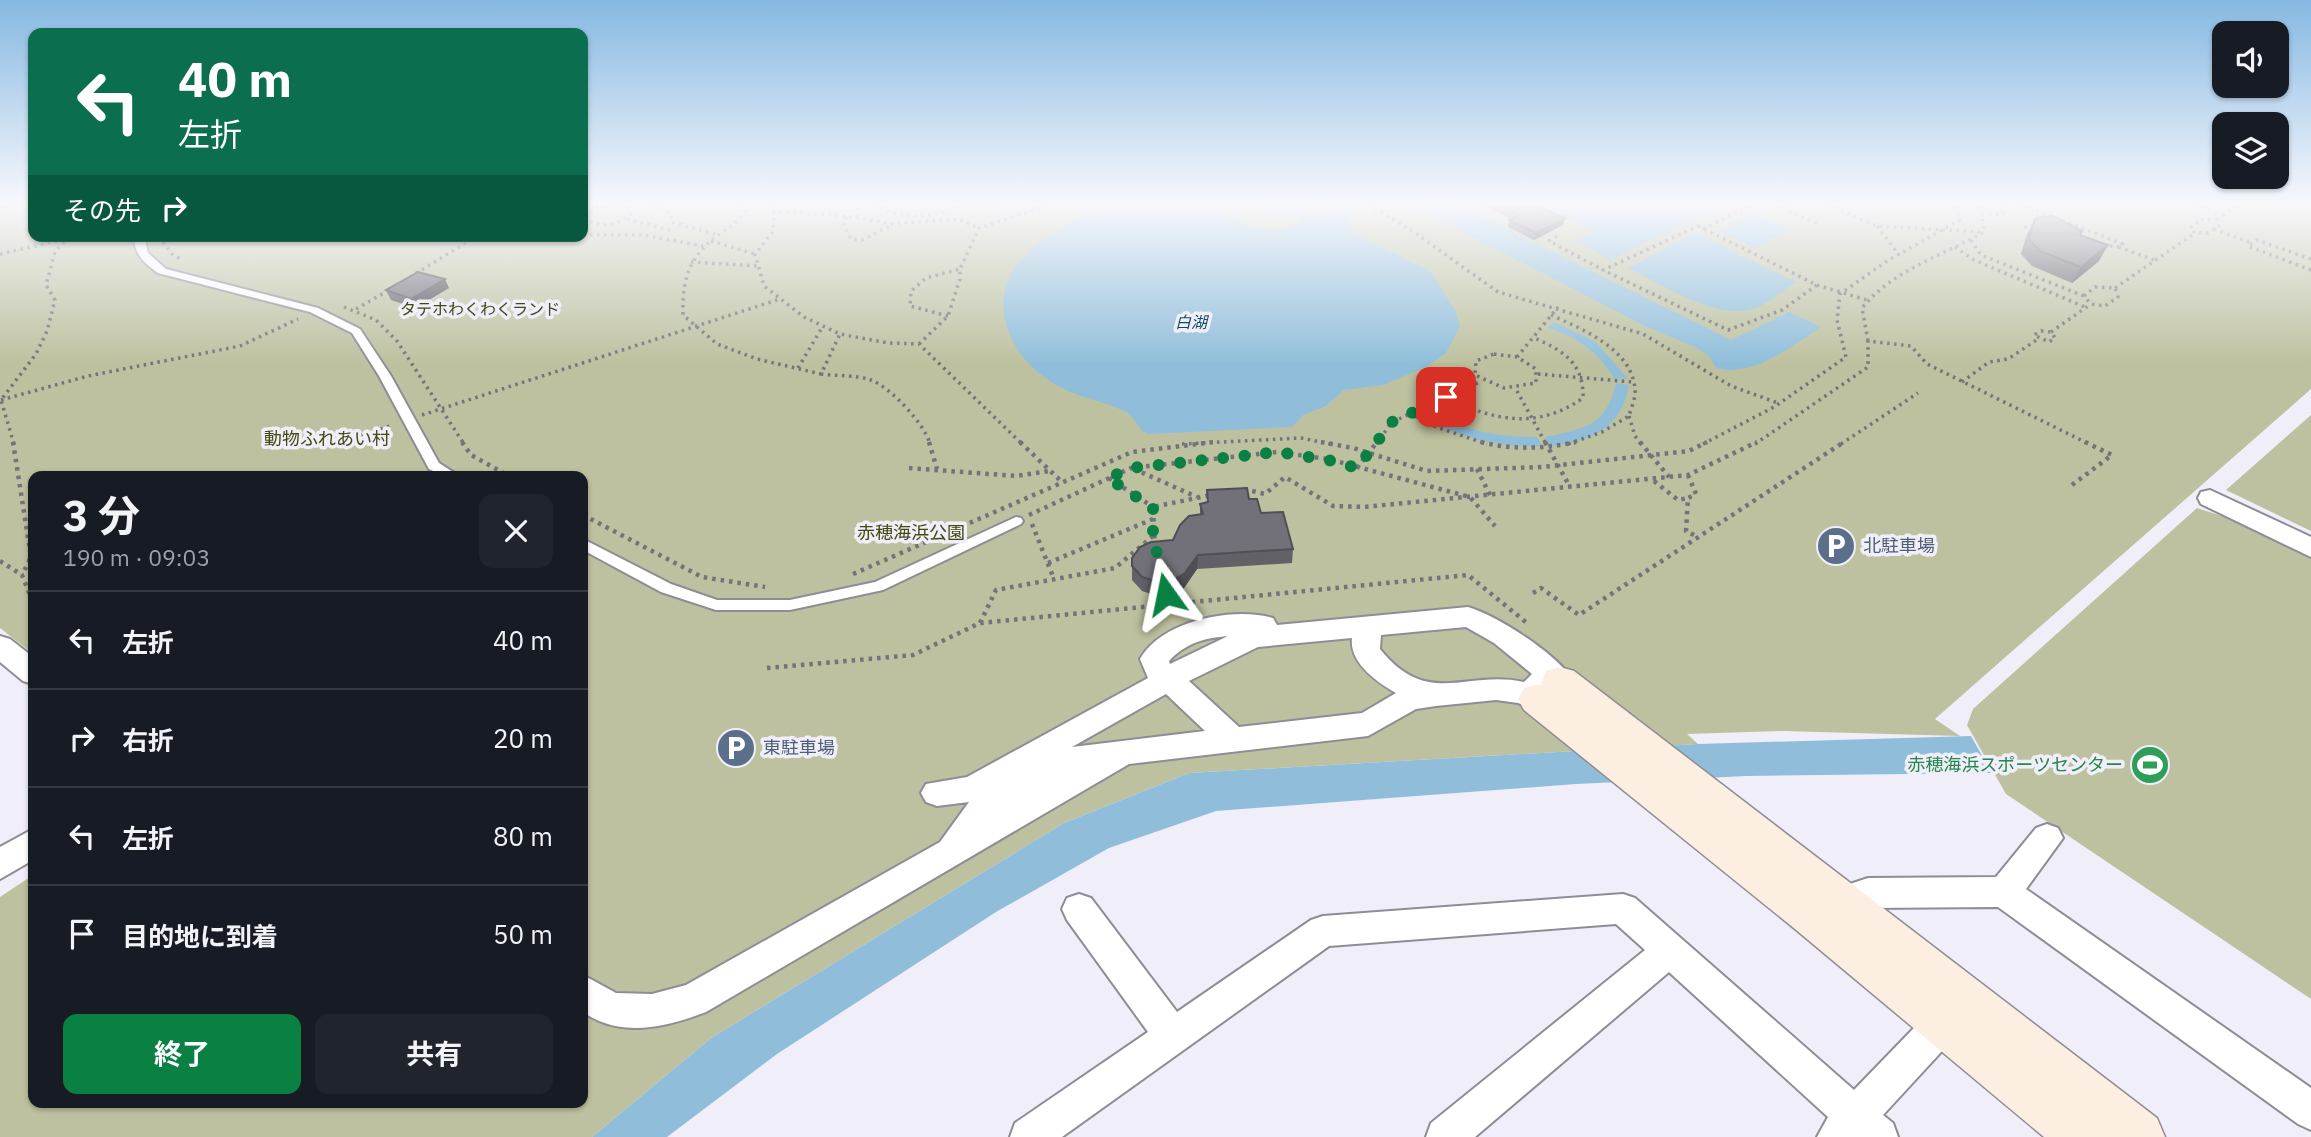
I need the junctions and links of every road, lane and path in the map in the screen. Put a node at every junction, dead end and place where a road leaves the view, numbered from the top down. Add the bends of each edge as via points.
1 (53, 258) edge
2 (144, 258) edge
3 (441, 258) edge
4 (694, 258) edge
5 (756, 258) edge
6 (965, 258) edge
7 (1450, 258) edge
8 (1581, 258) edge
9 (1629, 258) edge
10 (1763, 258) edge
11 (1895, 258) edge
12 (1934, 258) edge
13 (1971, 258) edge
14 (1988, 258) edge
15 (2147, 258) edge
16 (2159, 258) edge
17 (2278, 258) edge
18 (2155, 261) junction
19 (691, 262) junction
20 (758, 266) junction
21 (960, 269) junction
22 (1603, 270) junction
23 (2311, 270) edge
24 (1818, 285) junction
25 (2115, 288) junction
26 (1845, 292) junction
27 (2084, 296) junction
28 (780, 299) junction
29 (1867, 300) junction
30 (2091, 304) junction
31 (1558, 307) junction
32 (2085, 307) junction
33 (314, 310) junction
34 (356, 310) dead end
35 (1551, 315) junction
36 (948, 316) junction
37 (823, 326) junction
38 (697, 327) junction
39 (2051, 332) junction
40 (839, 334) junction
41 (1532, 337) junction
42 (2038, 339) junction
43 (1868, 341) junction
44 (919, 344) junction
45 (1517, 357) junction
46 (798, 368) junction
47 (821, 374) junction
48 (1538, 374) junction
49 (1583, 377) junction
50 (1482, 380) junction
51 (1633, 382) junction
52 (1962, 382) junction
53 (1517, 391) junction
54 (1918, 393) dead end
55 (1446, 397) junction
56 (1, 400) edge
57 (1779, 403) junction
58 (1409, 413) junction
59 (1629, 416) junction
60 (409, 419) junction
61 (1534, 421) junction
62 (347, 440) dead end
63 (1549, 449) junction
64 (1367, 452) junction
65 (1648, 455) junction
66 (1556, 465) junction
67 (909, 468) dead end
68 (1131, 468) junction
69 (1357, 468) junction
70 (937, 469) junction
71 (1477, 469) junction
72 (444, 471) edge
73 (1051, 471) junction
74 (1688, 475) junction
75 (1669, 477) junction
76 (1108, 478) junction
77 (1653, 480) junction
78 (1063, 483) junction
79 (2072, 485) dead end
80 (1570, 487) junction
81 (1236, 491) edge
82 (1223, 493) edge
83 (1490, 495) junction
84 (1198, 497) junction
85 (1470, 497) junction
86 (1688, 498) junction
87 (2210, 498) dead end
88 (1153, 508) junction
89 (588, 518) edge
90 (1022, 518) junction
91 (1153, 519) junction
92 (1495, 526) dead end
93 (28, 530) edge
94 (1153, 536) junction
95 (1698, 537) junction
96 (588, 547) edge
97 (2311, 548) edge
98 (1157, 555) edge
99 (0, 561) edge
100 (1048, 563) junction
101 (28, 564) edge
102 (22, 575) junction
103 (850, 575) dead end
104 (1054, 579) junction
105 (776, 587) dead end
106 (28, 590) edge
107 (1533, 593) dead end
108 (1166, 594) edge
109 (1168, 604) dead end
110 (980, 623) dead end
111 (1370, 628) junction
112 (1500, 635) junction
113 (0, 646) edge
114 (28, 669) edge
115 (1169, 680) junction
116 (1545, 682) junction
117 (1487, 689) junction
118 (1434, 696) junction
119 (1233, 739) junction
120 (1673, 789) junction
121 (937, 793) dead end
122 (2048, 838) dead end
123 (28, 846) edge
124 (0, 866) edge
125 (2004, 892) junction
126 (1826, 908) junction
127 (1079, 909) dead end
128 (1668, 952) junction
129 (588, 994) edge
130 (1955, 1011) junction
131 (1174, 1037) junction
132 (2311, 1111) edge
133 (1857, 1130) edge
134 (1029, 1137) edge
135 (1445, 1137) edge
136 (2087, 1137) edge
137 (2138, 1137) edge

1 - 56 path via 46,285 55,300 48,333 35,360
2 - 33 lane via 162,271
3 - 34 path
4 - 19 path
5 - 20 path
6 - 21 path
7 - 31 path via 1498,292
8 - 22 path
9 - 22 path
10 - 24 path
11 - 26 path
12 - 29 path via 1891,280
13 - 32 path
14 - 27 path
15 - 18 path
16 - 18 path
17 - 23 path
18 - 25 path
19 - 20 path
19 - 38 path via 681,280 683,316
20 - 28 path via 764,286
21 - 36 path
21 - 36 path via 926,278 911,291 910,306
22 - 24 path via 1728,330 1782,310
24 - 26 path
25 - 27 path via 2095,287
25 - 30 path via 2118,296 2105,306
26 - 29 path
26 - 57 path via 1840,294 1837,320 1846,357
27 - 30 path
28 - 37 path
28 - 38 path
29 - 43 path via 1862,308
30 - 32 path
31 - 35 path
31 - 57 path via 1643,334 1731,386
32 - 39 path
33 - 56 path via 269,338 228,353 55,382
33 - 60 lane via 356,331
35 - 41 path
35 - 51 path via 1594,335 1621,359
36 - 44 path
37 - 40 path
37 - 46 path
38 - 46 path via 717,344
38 - 60 path
39 - 42 path via 2034,335
39 - 42 path via 2055,338 2049,342
40 - 44 path
40 - 47 path
41 - 45 path
41 - 49 path via 1561,349
42 - 52 path via 2008,359 1989,362
43 - 52 path via 1911,346 1927,364
43 - 74 path via 1868,367 1752,446
44 - 73 path
45 - 48 path
45 - 50 path via 1491,355 1476,362 1475,375
46 - 47 path
47 - 70 path via 871,380 902,404 927,433
48 - 49 path
48 - 53 path via 1535,383
49 - 51 path
49 - 61 path via 1583,398 1569,411
50 - 53 path
50 - 55 path
51 - 59 path
52 - 79 path via 2112,455
53 - 61 path
54 - 95 path
55 - 58 path
55 - 61 path via 1469,410 1501,419
56 - 93 path via 16,452
57 - 65 path via 1689,451
58 - 63 path via 1444,432 1494,446
58 - 64 path via 1392,422
59 - 63 path via 1578,443
59 - 65 path
60 - 62 path
60 - 72 lane via 434,466
61 - 63 path
63 - 66 path
64 - 69 path
64 - 71 path via 1427,471
64 - 78 path via 1301,438 1185,443 1132,452
65 - 66 path
65 - 75 path
66 - 71 path
66 - 80 path
67 - 70 path
68 - 69 path via 1278,452
68 - 76 path
68 - 84 path
69 - 85 path
70 - 73 path via 1016,476
71 - 83 path
73 - 78 path
74 - 75 path
74 - 86 path via 1696,494
75 - 77 path
76 - 88 path
76 - 90 path
77 - 80 path
77 - 86 path via 1678,500
78 - 103 path
80 - 83 path
81 - 85 path via 1265,494 1286,477 1333,506
82 - 84 path
83 - 85 path
84 - 88 path
85 - 92 path
86 - 95 path via 1686,531
87 - 97 street
88 - 91 path
89 - 105 path via 702,578
90 - 96 lane via 878,586 789,605 716,605 666,588
90 - 100 path
91 - 94 path
91 - 100 path
94 - 98 path
94 - 104 path via 1115,568
95 - 107 path via 1579,615 1541,588
99 - 102 path
100 - 104 path
101 - 102 path
102 - 106 path
104 - 110 path via 996,590
108 - 109 path
111 - 112 street via 1468,617
111 - 115 street via 1254,637
111 - 118 street via 1365,643 1369,655 1402,683
112 - 116 street
112 - 117 street via 1510,664 1506,674
113 - 114 street
115 - 119 street
115 - 121 street via 972,789
116 - 117 street via 1518,691
116 - 120 street via 1636,742
116 - 120 street via 1594,743
117 - 118 street
118 - 119 street via 1410,699 1368,724 1320,733
119 - 129 street via 1123,753 694,1000 652,1011 610,1010
120 - 126 street
122 - 125 street
123 - 124 street
125 - 126 street via 1868,892
125 - 132 street
126 - 130 street
127 - 131 street
128 - 131 street via 1623,909 1323,930
128 - 133 street
128 - 135 street
130 - 133 street
130 - 136 street
130 - 137 street
131 - 134 street

